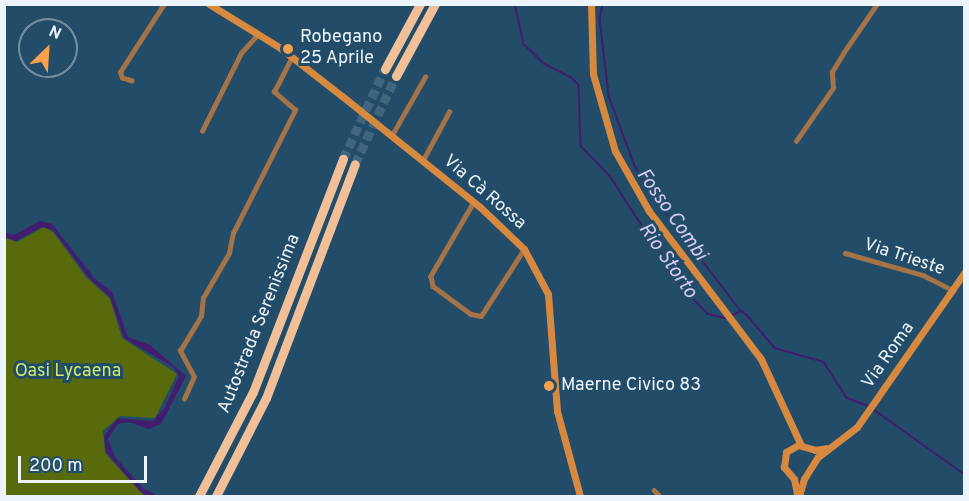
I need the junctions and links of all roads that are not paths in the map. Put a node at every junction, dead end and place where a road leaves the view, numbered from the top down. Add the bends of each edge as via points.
1 (121, 4) edge
2 (130, 4) edge
3 (164, 4) edge
4 (208, 4) edge
5 (420, 4) edge
6 (435, 4) edge
7 (591, 4) edge
8 (877, 4) edge
9 (258, 34) junction
10 (292, 57) junction
11 (385, 69) tunnel mouth
12 (396, 76) tunnel mouth
13 (424, 77) dead end
14 (132, 81) dead end
15 (449, 112) dead end
16 (202, 131) dead end
17 (392, 135) junction
18 (796, 141) dead end
19 (343, 159) tunnel mouth
20 (423, 160) junction
21 (356, 164) tunnel mouth
22 (474, 202) junction
23 (524, 249) junction
24 (845, 253) dead end
25 (964, 273) edge
26 (953, 290) junction
27 (184, 399) dead end
28 (788, 421) junction
29 (801, 445) junction
30 (830, 447) junction
31 (788, 449) junction
32 (811, 449) junction
33 (816, 461) junction
34 (792, 475) junction
35 (806, 476) junction
36 (654, 490) dead end
37 (200, 496) edge
38 (216, 496) edge
39 (580, 496) edge
40 (660, 496) edge
41 (798, 496) edge

1 - 2 street
3 - 14 street via 120,72 122,78
4 - 9 main road, Via Cà Rossa
5 - 11 highway
6 - 12 highway
7 - 28 main road via 593,74 615,152 649,211 767,369
8 - 18 street via 832,72 833,88
9 - 10 main road, Via Cà Rossa
9 - 16 street via 242,53
10 - 17 main road, Via Cà Rossa
10 - 27 street via 274,92 295,110 233,233 229,253 203,298 201,316 180,351 194,377
13 - 17 street
15 - 20 street
17 - 20 main road, Via Cà Rossa
19 - 37 highway, Autostrada Serenissima via 253,392
20 - 22 main road, Via Cà Rossa
21 - 38 highway, Autostrada Serenissima via 273,381
22 - 23 main road, Via Cà Rossa
22 - 23 street via 431,276 433,286 471,314 481,316
23 - 39 main road, Via Cà Rossa via 548,294 556,411
24 - 26 street, Via Trieste via 923,275
25 - 26 main road, Via Roma
26 - 30 main road, Via Roma via 857,427
28 - 29 main road
28 - 31 main road
29 - 31 main road
29 - 32 main road
30 - 32 main road
30 - 33 main road, Via Roma
31 - 34 main road via 783,463
32 - 33 main road
33 - 35 main road
34 - 35 main road
34 - 41 main road
35 - 41 main road
36 - 40 street

